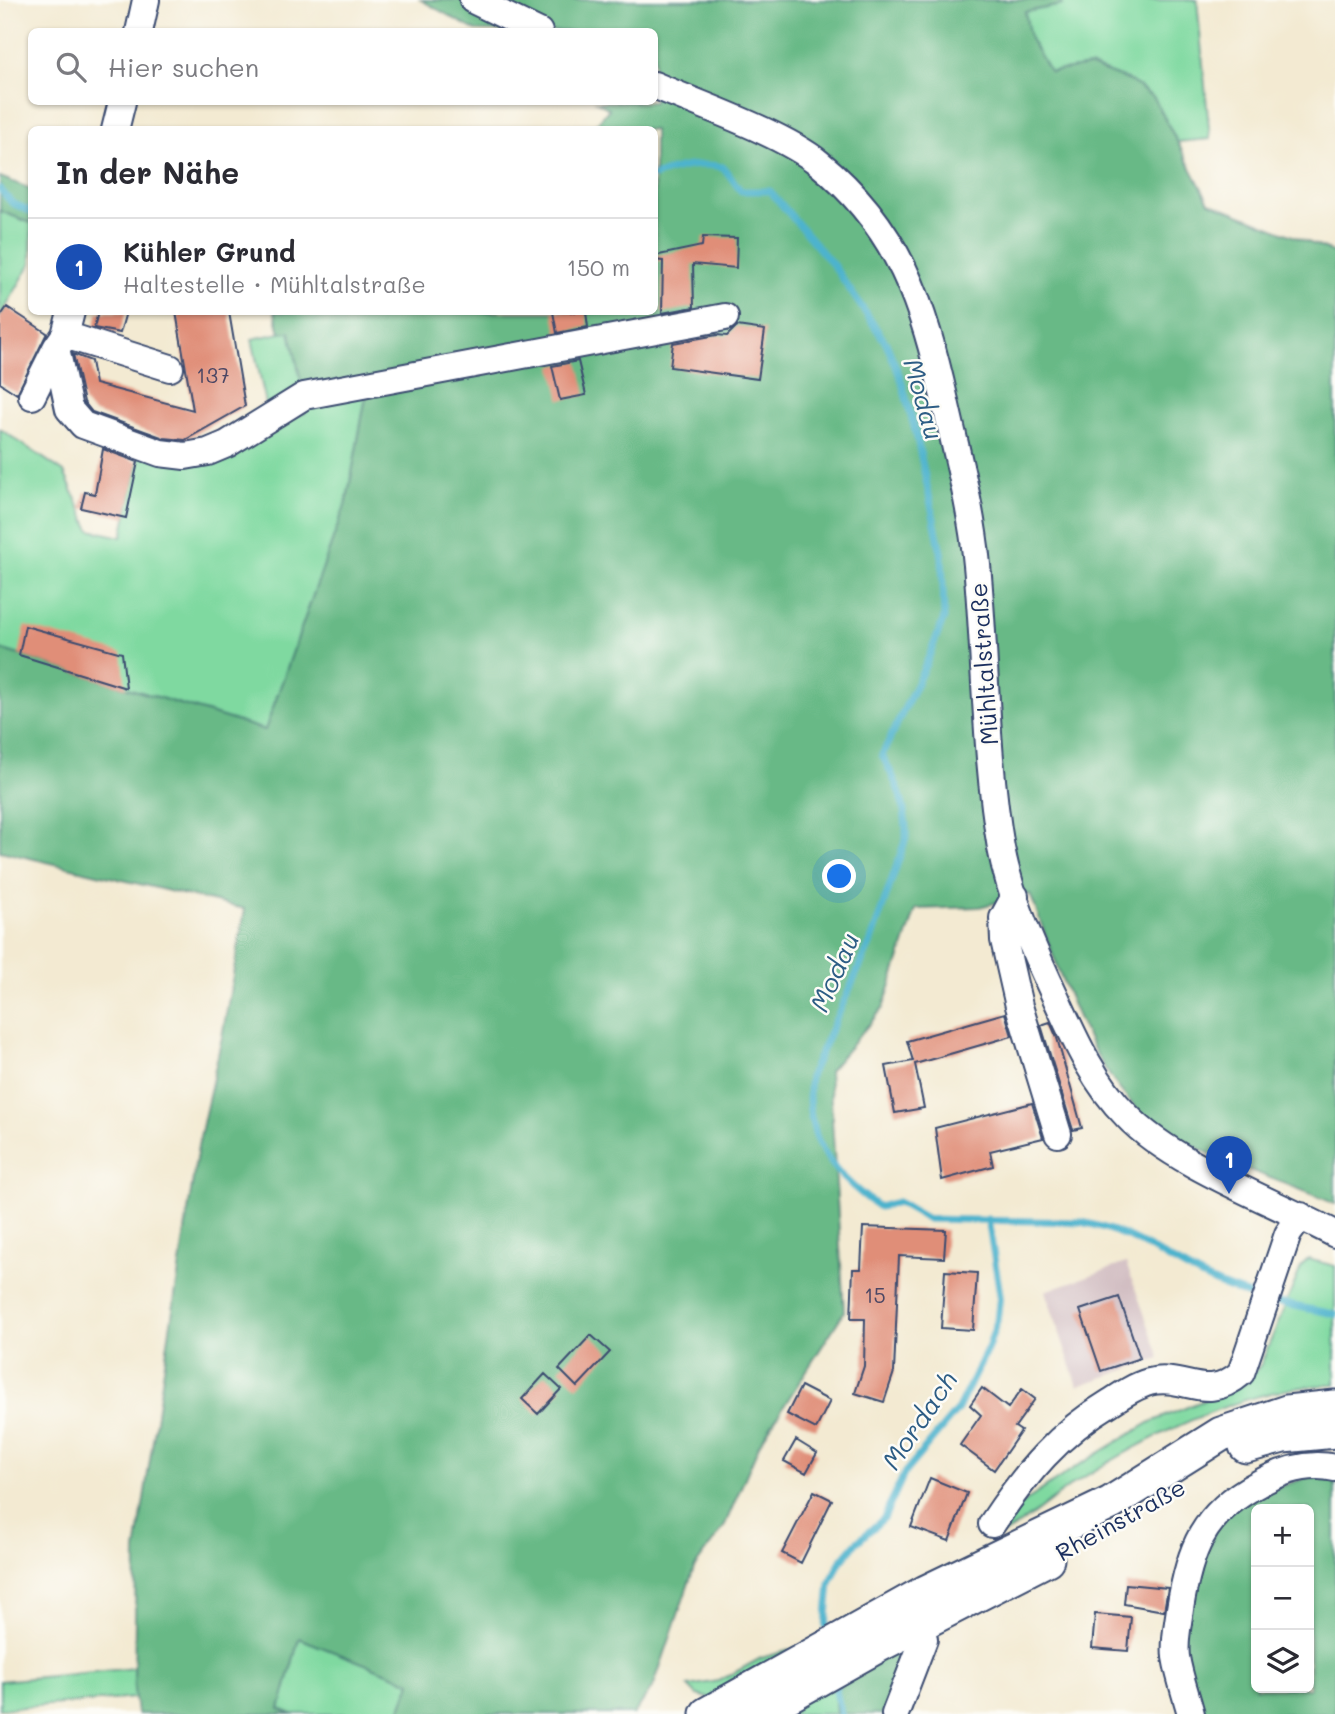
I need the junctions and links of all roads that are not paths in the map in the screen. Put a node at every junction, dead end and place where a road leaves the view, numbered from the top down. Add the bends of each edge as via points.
1 (146, 0) edge
2 (473, 0) edge
3 (140, 28) edge
4 (531, 28) edge
5 (658, 87) edge
6 (121, 105) edge
7 (116, 126) edge
8 (725, 317) dead end
9 (64, 332) edge
10 (170, 368) dead end
11 (32, 396) dead end
12 (1014, 896) junction
13 (1058, 1134) dead end
14 (1295, 1225) junction
15 (1335, 1234) edge
16 (1335, 1407) edge
17 (1335, 1431) edge
18 (1335, 1468) edge
19 (992, 1524) dead end
20 (911, 1625) junction
21 (707, 1714) edge
22 (756, 1714) edge
23 (895, 1714) edge
24 (1191, 1714) edge

1 - 3 street
2 - 4 street
5 - 12 street, Mühltalstraße via 816,160 865,206 890,240 913,286 930,335 965,489 977,562 990,767 1002,852
6 - 7 street
8 - 9 street via 304,396 227,444 185,456 160,453 83,425 69,409
9 - 10 street
9 - 11 street
12 - 13 street via 1003,918 1004,940
12 - 14 street, Mühltalstraße via 1077,1044 1114,1103 1156,1141
14 - 15 street, Mühltalstraße
14 - 19 street via 1241,1373 1214,1389 1150,1382 1097,1410 1040,1457
16 - 20 main road, Rheinstraße via 1287,1412 1232,1429 1111,1503 1014,1551
17 - 20 main road, Rheinstraße via 1283,1436 1241,1448 1141,1511
18 - 24 street via 1293,1469 1235,1497 1198,1539 1186,1574 1173,1650
20 - 21 main road
20 - 22 main road
20 - 23 street

